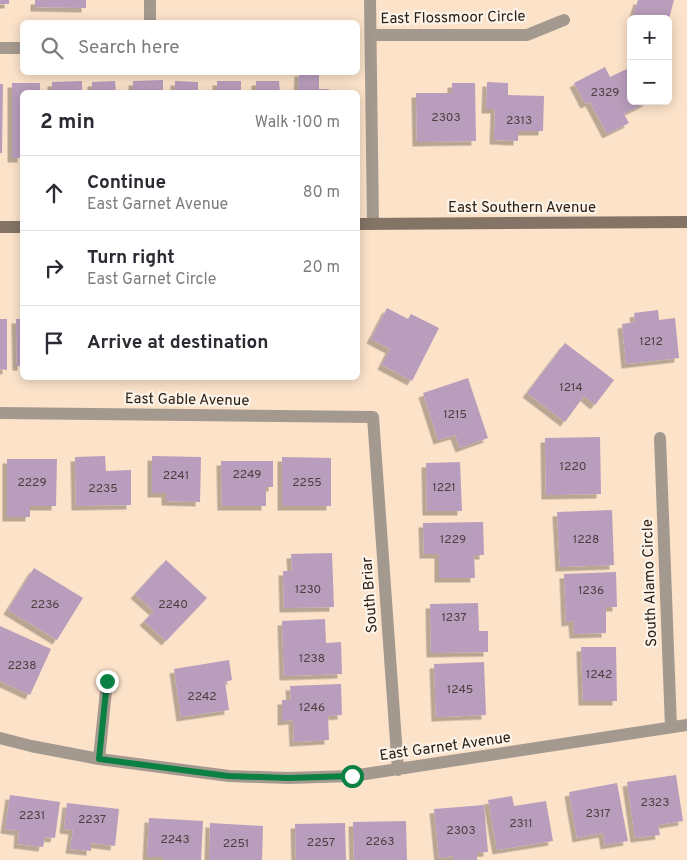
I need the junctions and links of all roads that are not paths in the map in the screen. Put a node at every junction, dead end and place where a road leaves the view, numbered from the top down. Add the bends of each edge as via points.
1 (150, 0) edge
2 (370, 0) edge
3 (150, 20) edge
4 (564, 20) dead end
5 (371, 35) junction
6 (0, 48) edge
7 (20, 48) edge
8 (687, 222) edge
9 (360, 224) edge
10 (372, 224) junction
11 (0, 227) edge
12 (20, 227) edge
13 (0, 413) edge
14 (373, 417) joint
15 (660, 438) dead end
16 (107, 681) dead end
17 (687, 725) edge
18 (671, 727) junction
19 (0, 738) edge
20 (99, 759) junction
21 (398, 770) junction

1 - 3 street
2 - 5 street
4 - 5 street, East Flossmoor Circle via 527,34
5 - 10 street
6 - 7 street
8 - 10 main road, East Southern Avenue
9 - 10 main road, East Southern Avenue
11 - 12 main road
13 - 14 street, East Gable Avenue
14 - 21 street, South Briar
15 - 18 street, South Alamo Circle
16 - 20 street
17 - 18 street, East Garnet Avenue
18 - 21 street, East Garnet Avenue
19 - 20 street, East Garnet Avenue
20 - 21 street, East Garnet Avenue via 238,777 352,776

